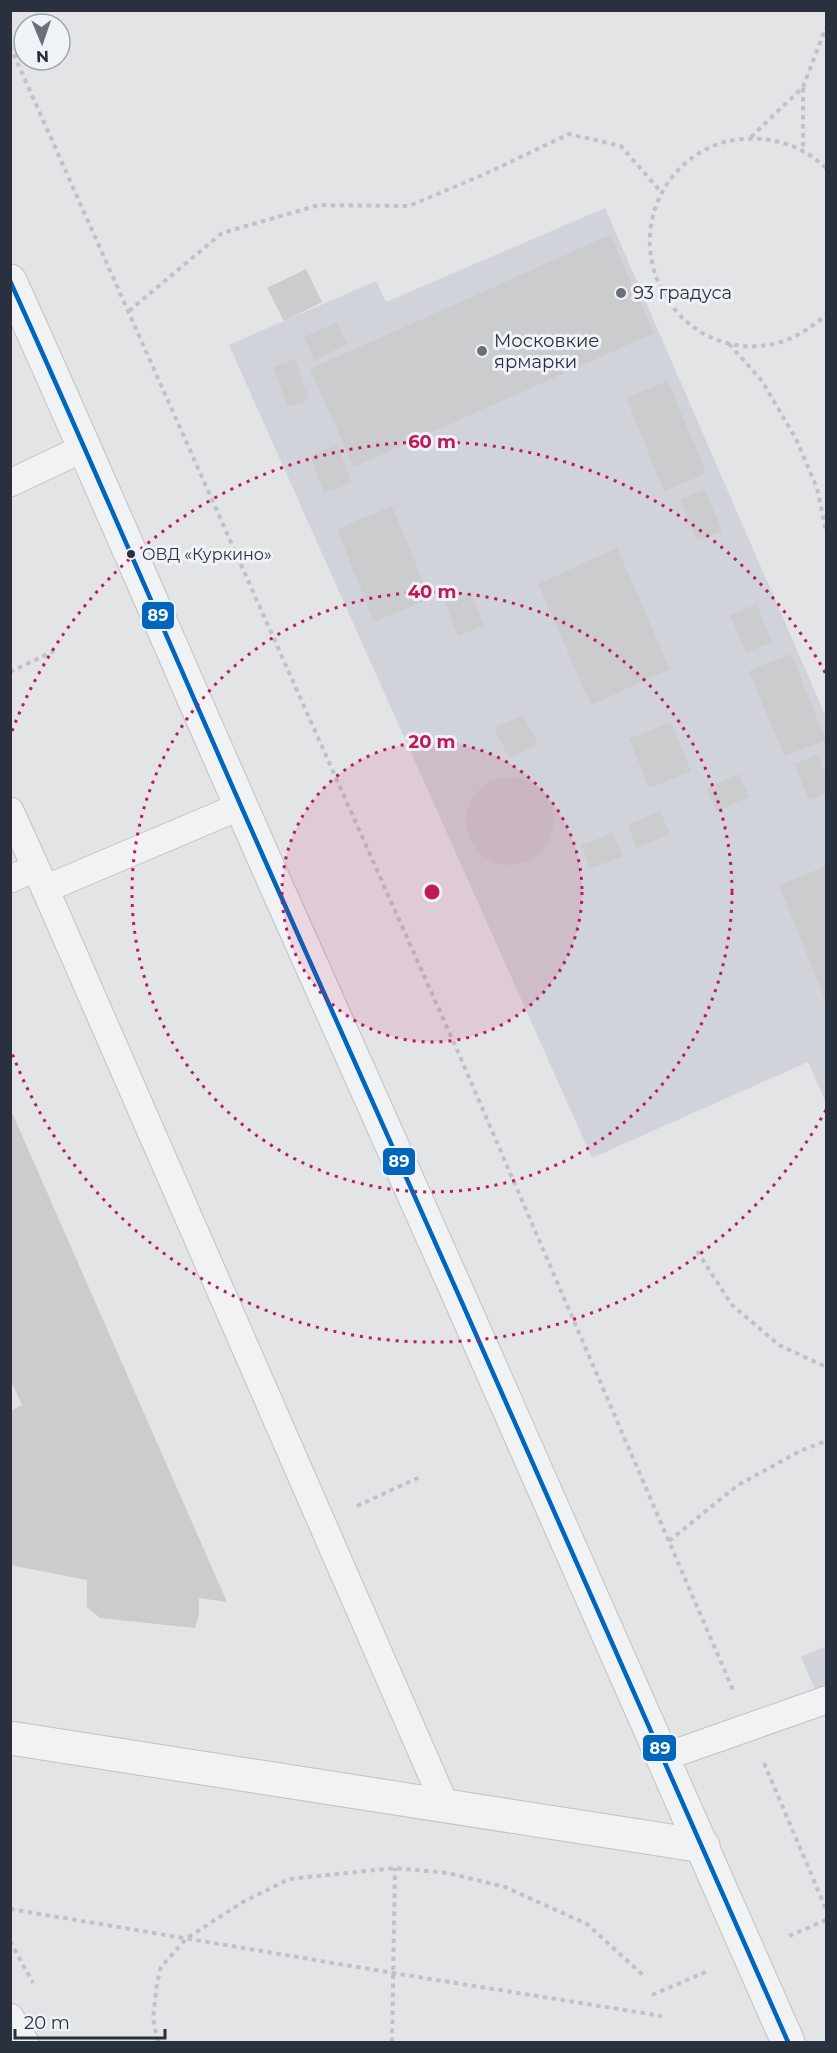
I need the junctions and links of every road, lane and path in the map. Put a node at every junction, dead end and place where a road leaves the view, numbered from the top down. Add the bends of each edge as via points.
1 (826, 27) edge
2 (10, 46) edge
3 (803, 87) junction
4 (750, 138) junction
5 (803, 150) junction
6 (826, 168) edge
7 (661, 192) junction
8 (10, 280) edge
9 (129, 311) junction
10 (826, 315) edge
11 (728, 343) junction
12 (86, 447) junction
13 (10, 483) edge
14 (826, 531) edge
15 (54, 651) dead end
16 (10, 672) edge
17 (241, 806) junction
18 (10, 811) edge
19 (10, 879) edge
20 (41, 879) junction
21 (697, 1251) dead end
22 (826, 1367) edge
23 (826, 1442) edge
24 (422, 1476) dead end
25 (321, 1522) junction
26 (669, 1541) junction
27 (826, 1700) edge
28 (749, 1727) junction
29 (10, 1738) edge
30 (664, 1757) junction
31 (445, 1805) junction
32 (702, 1846) junction
33 (395, 1868) junction
34 (10, 1909) edge
35 (826, 1909) edge
36 (187, 1938) junction
37 (393, 1973) junction
38 (644, 1976) dead end
39 (662, 2016) dead end
40 (10, 2017) edge
41 (26, 2043) edge
42 (158, 2043) edge
43 (392, 2043) edge
44 (788, 2043) edge

1 - 3 path
2 - 9 path
3 - 4 path
3 - 5 path
4 - 5 path via 778,140
4 - 7 path via 724,142 699,153 677,170
5 - 6 path
7 - 9 path via 621,146 569,134 409,206 318,205 222,233
7 - 11 path via 651,217 648,244 653,271 664,296 681,317 703,333
8 - 12 street
9 - 26 path via 458,1052
10 - 11 path via 807,330 782,341 755,346
11 - 14 path via 762,381 796,439 817,488
12 - 13 lane
12 - 17 street
15 - 16 path
17 - 20 lane
17 - 30 street
18 - 20 lane
19 - 20 lane
20 - 25 lane
21 - 22 path via 732,1305 779,1345
23 - 26 path via 800,1451 738,1485
24 - 25 path
25 - 31 lane
26 - 28 path
27 - 28 lane
28 - 30 lane
28 - 35 path
29 - 31 street
30 - 32 street
31 - 32 street
32 - 44 street
33 - 36 path via 289,1879 243,1902
33 - 37 path
33 - 38 path via 448,1873 505,1887 587,1924
34 - 36 path
36 - 37 path
36 - 42 path via 161,1967 153,2019
37 - 39 path
37 - 43 path
40 - 41 lane

